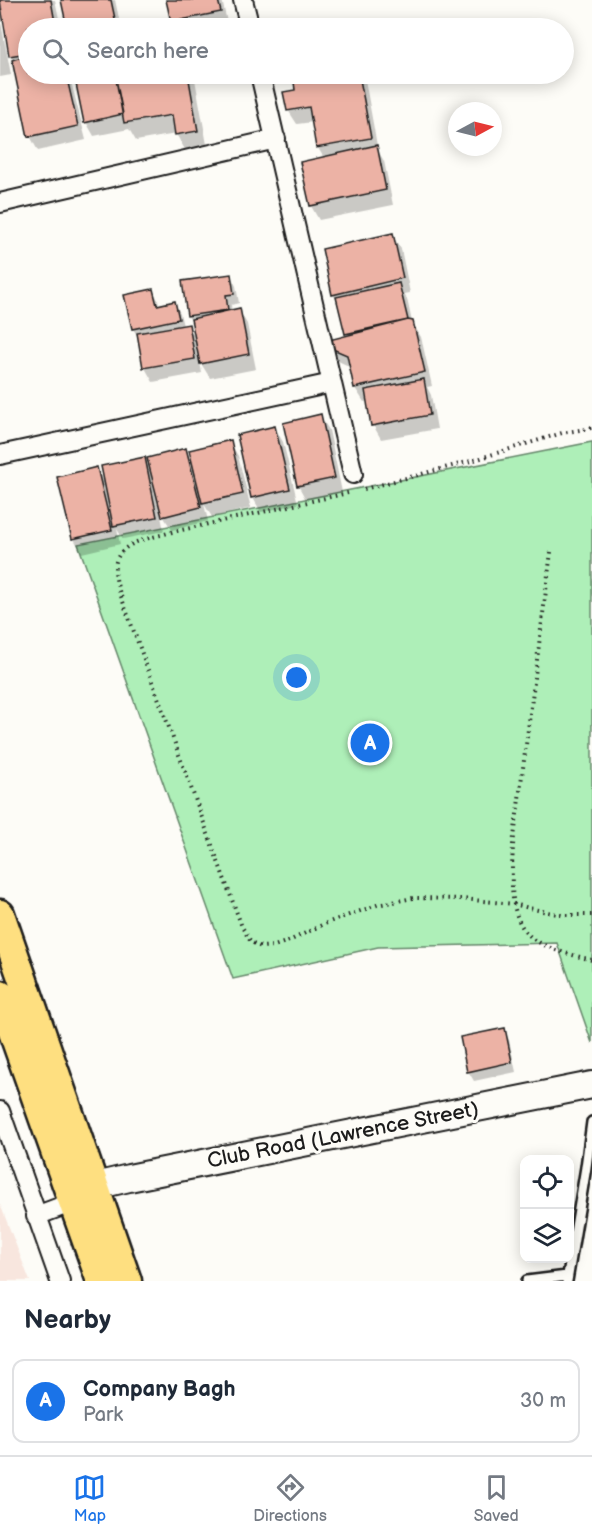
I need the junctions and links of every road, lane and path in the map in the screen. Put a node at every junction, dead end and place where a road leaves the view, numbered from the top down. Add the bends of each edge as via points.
1 (243, 0) edge
2 (248, 18) edge
3 (262, 84) edge
4 (276, 139) junction
5 (0, 203) edge
6 (332, 383) junction
7 (592, 428) edge
8 (0, 455) edge
9 (356, 485) junction
10 (551, 552) dead end
11 (514, 904) junction
12 (0, 914) edge
13 (592, 915) edge
14 (592, 960) edge
15 (0, 995) edge
16 (592, 1085) edge
17 (0, 1111) edge
18 (592, 1122) edge
19 (84, 1194) junction
20 (36, 1216) junction
21 (567, 1278) edge
22 (60, 1281) edge
23 (100, 1281) edge
24 (127, 1281) edge
25 (527, 1281) edge

1 - 2 street
3 - 4 street
4 - 5 street
4 - 6 street
6 - 8 street
6 - 9 street
7 - 9 path via 562,433 471,461
9 - 11 path via 139,541 117,558 118,588 242,927 251,942 261,947 274,946 345,916 413,898
10 - 11 path via 513,845
11 - 13 path via 562,915
11 - 14 path via 516,916 535,940
12 - 19 main road
15 - 19 main road
16 - 19 street, Club Road (Lawrence Street) via 129,1178
17 - 20 street
18 - 21 lane
19 - 20 street
19 - 23 main road
19 - 24 main road
20 - 22 street
21 - 25 lane

